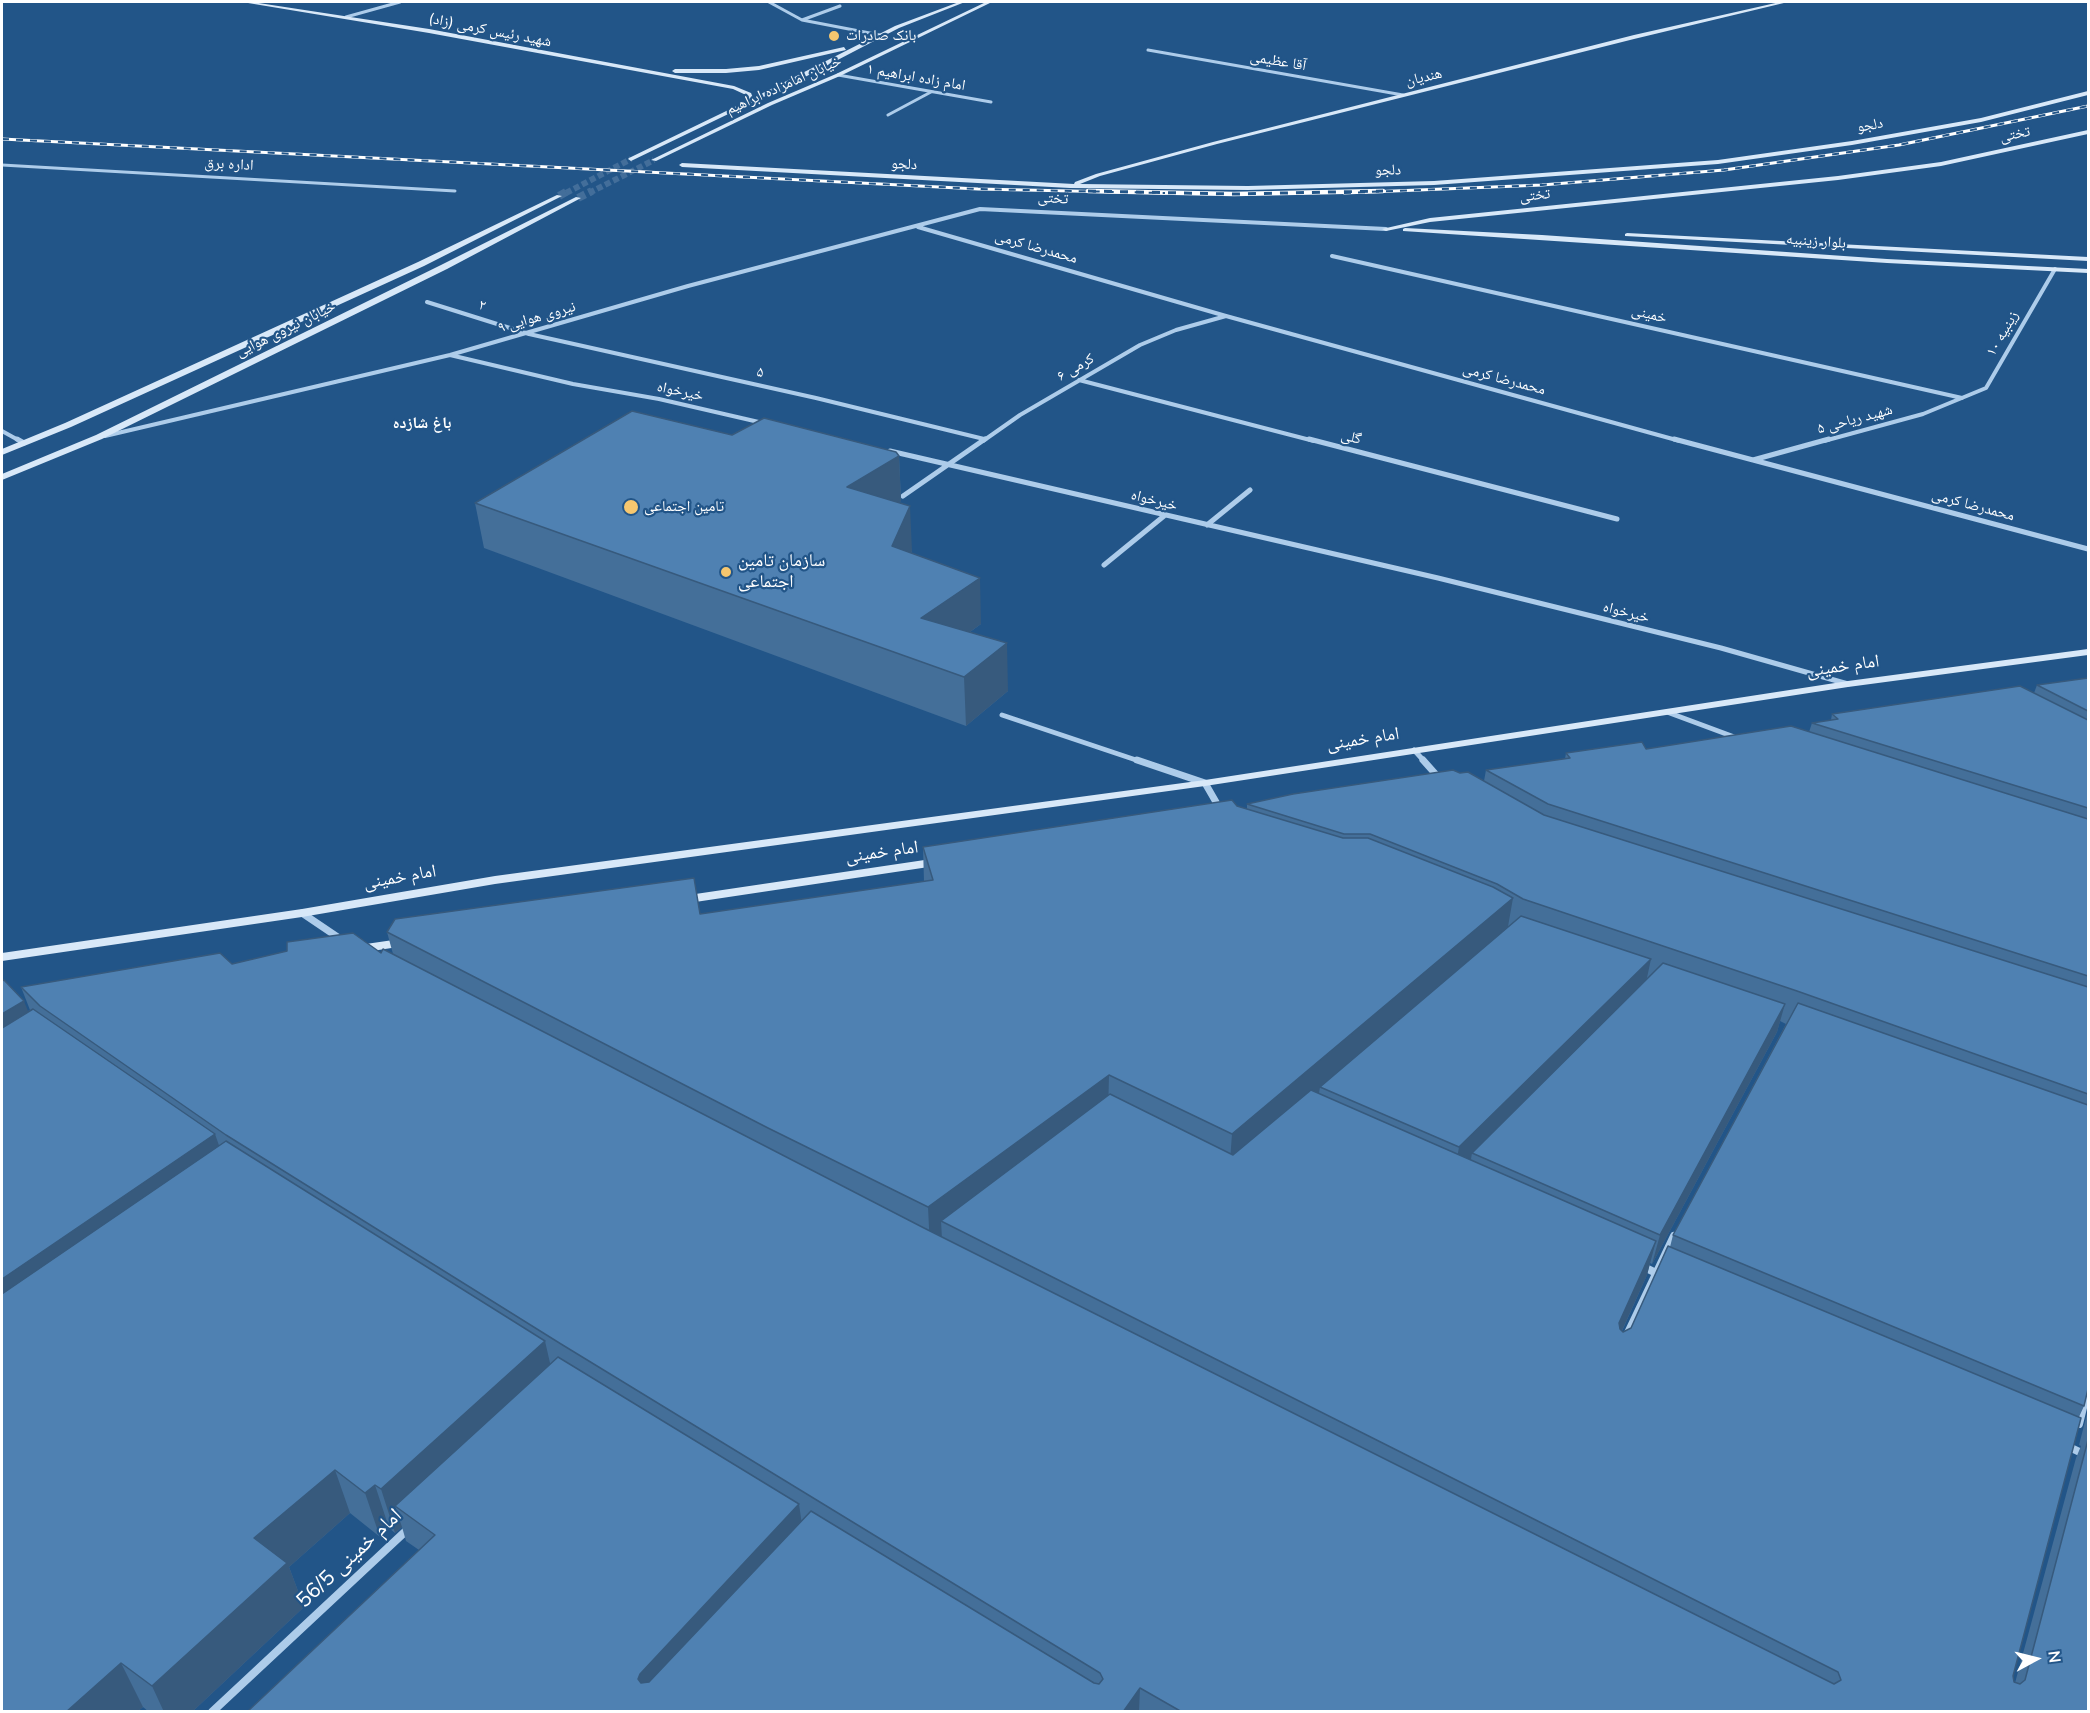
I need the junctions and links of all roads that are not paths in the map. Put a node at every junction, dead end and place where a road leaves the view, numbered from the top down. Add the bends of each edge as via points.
1 (245, 2) edge
2 (400, 2) edge
3 (769, 2) edge
4 (962, 2) edge
5 (989, 2) edge
6 (1785, 2) edge
7 (840, 6) dead end
8 (346, 17) junction
9 (802, 20) junction
10 (897, 27) junction
11 (938, 28) junction
12 (880, 35) junction
13 (869, 42) junction
14 (1148, 50) dead end
15 (623, 67) junction
16 (838, 75) junction
17 (932, 92) junction
18 (2088, 93) edge
19 (1403, 95) junction
20 (750, 101) junction
21 (991, 102) dead end
22 (888, 115) dead end
23 (2088, 132) edge
24 (631, 159) tunnel mouth
25 (654, 160) tunnel mouth
26 (2, 165) edge
27 (682, 165) dead end
28 (1070, 186) junction
29 (455, 191) dead end
30 (560, 196) tunnel mouth
31 (578, 198) tunnel mouth
32 (980, 209) joint
33 (915, 226) junction
34 (1386, 229) junction
35 (1542, 237) junction
36 (1332, 256) dead end
37 (2088, 259) edge
38 (2055, 268) junction
39 (2088, 271) edge
40 (427, 302) dead end
41 (1226, 316) junction
42 (529, 334) junction
43 (450, 355) junction
44 (1079, 380) junction
45 (1962, 398) junction
46 (775, 425) edge
47 (2, 431) edge
48 (99, 438) junction
49 (984, 439) junction
50 (24, 443) junction
51 (879, 449) edge
52 (2, 452) edge
53 (1752, 461) junction
54 (948, 464) junction
55 (2, 477) edge
56 (1250, 490) dead end
57 (903, 496) dead end
58 (1164, 516) junction
59 (1617, 519) dead end
60 (1207, 525) junction
61 (2088, 549) edge
62 (1104, 565) dead end
63 (2088, 652) edge
64 (1848, 684) junction
65 (1667, 712) junction
66 (1002, 715) dead end
67 (1740, 745) edge
68 (1414, 750) junction
69 (1205, 783) junction
70 (1443, 787) edge
71 (1220, 821) edge
72 (955, 860) edge
73 (673, 902) edge
74 (302, 913) junction
75 (414, 941) edge
76 (354, 952) joint
77 (2, 957) edge
78 (1678, 1230) edge
79 (1634, 1263) edge
80 (1655, 1272) junction
81 (1666, 1277) edge
82 (1625, 1341) edge
83 (2088, 1388) edge
84 (2062, 1444) edge
85 (2073, 1449) junction
86 (2088, 1456) edge
87 (2069, 1460) edge
88 (418, 1520) edge
89 (212, 1712) edge

1 - 8 main road, شهید رئیس کرمی (زاد)
2 - 8 street
3 - 9 street
4 - 10 main road, خیابان امامزاده ابراهیم
5 - 11 main road, خیابان امامزاده ابراهیم
6 - 19 main road, هندیان
7 - 9 street
8 - 15 main road, شهید رئیس کرمی (زاد)
9 - 12 street
10 - 11 main road via 922,22 936,24
10 - 12 main road, خیابان امامزاده ابراهیم
11 - 16 main road, خیابان امامزاده ابراهیم
12 - 13 main road, خیابان امامزاده ابراهیم
13 - 15 main road via 788,63 737,70 684,72
13 - 20 main road, خیابان امامزاده ابراهیم
14 - 19 street, آقا عظیمی
15 - 20 main road via 734,88 749,94
16 - 17 street, امام زاده ابراهیم ۱
16 - 25 main road, خیابان امامزاده ابراهیم
17 - 21 street, امام زاده ابراهیم ۱
17 - 22 street
18 - 28 main road, دلجو via 1981,120 1718,162 1434,183 1248,188
19 - 28 main road, هندیان via 1137,163
20 - 24 main road, خیابان امامزاده ابراهیم
23 - 34 main road, تختی via 1941,164 1849,177 1442,219
26 - 29 street, اداره برق
27 - 28 main road, دلجو
30 - 50 main road, خیابان نیروی هوایی via 410,269
31 - 48 main road, خیابان نیروی هوایی
32 - 33 street, نیروی هوایی ۹
32 - 34 street, تختی
33 - 41 street, محمدرضا کرمی
33 - 42 street, نیروی هوایی ۹ via 688,286
34 - 35 main road, بلوار زینبیه
35 - 37 main road, بلوار زینبیه via 1637,235
35 - 38 main road, بلوار زینبیه via 1887,261
36 - 45 street, خمینی
38 - 39 main road, بلوار زینبیه
38 - 45 street, زینبیه ۱۰ via 1986,388
40 - 42 street, ۲
41 - 44 street, کرمی ۶ via 1176,330
41 - 53 street, محمدرضا کرمی
42 - 43 street, نیروی هوایی ۹
42 - 49 street, ۵
43 - 46 street, خیرخواه
43 - 48 street, نیروی هوایی ۹
44 - 49 street, کرمی ۶
44 - 59 street, گلی
45 - 53 street, ۵ شهید ریاحی via 1923,414
47 - 50 street
48 - 55 main road, خیابان نیروی هوایی
49 - 54 street, کرمی ۶
50 - 52 main road, خیابان نیروی هوایی
51 - 54 street, خیرخواه
53 - 61 street, محمدرضا کرمی
54 - 57 street, کرمی ۶
54 - 58 street, خیرخواه
56 - 60 street
58 - 60 street, خیرخواه
58 - 62 street
60 - 64 street, خیرخواه via 1710,645
63 - 64 main road, امام خمینی
64 - 65 main road, امام خمینی
65 - 67 street
65 - 68 main road, امام خمینی
66 - 69 street
68 - 69 main road, امام خمینی
68 - 70 street
69 - 71 street
69 - 74 main road, امام خمینی via 495,880
72 - 73 main road, امام خمینی
74 - 76 street
74 - 77 main road, امام خمینی
75 - 76 main road
78 - 80 street
79 - 80 street
80 - 81 street
80 - 82 street
83 - 85 street
84 - 85 street
85 - 86 street
85 - 87 street
88 - 89 street, امام خمینی 56/5

